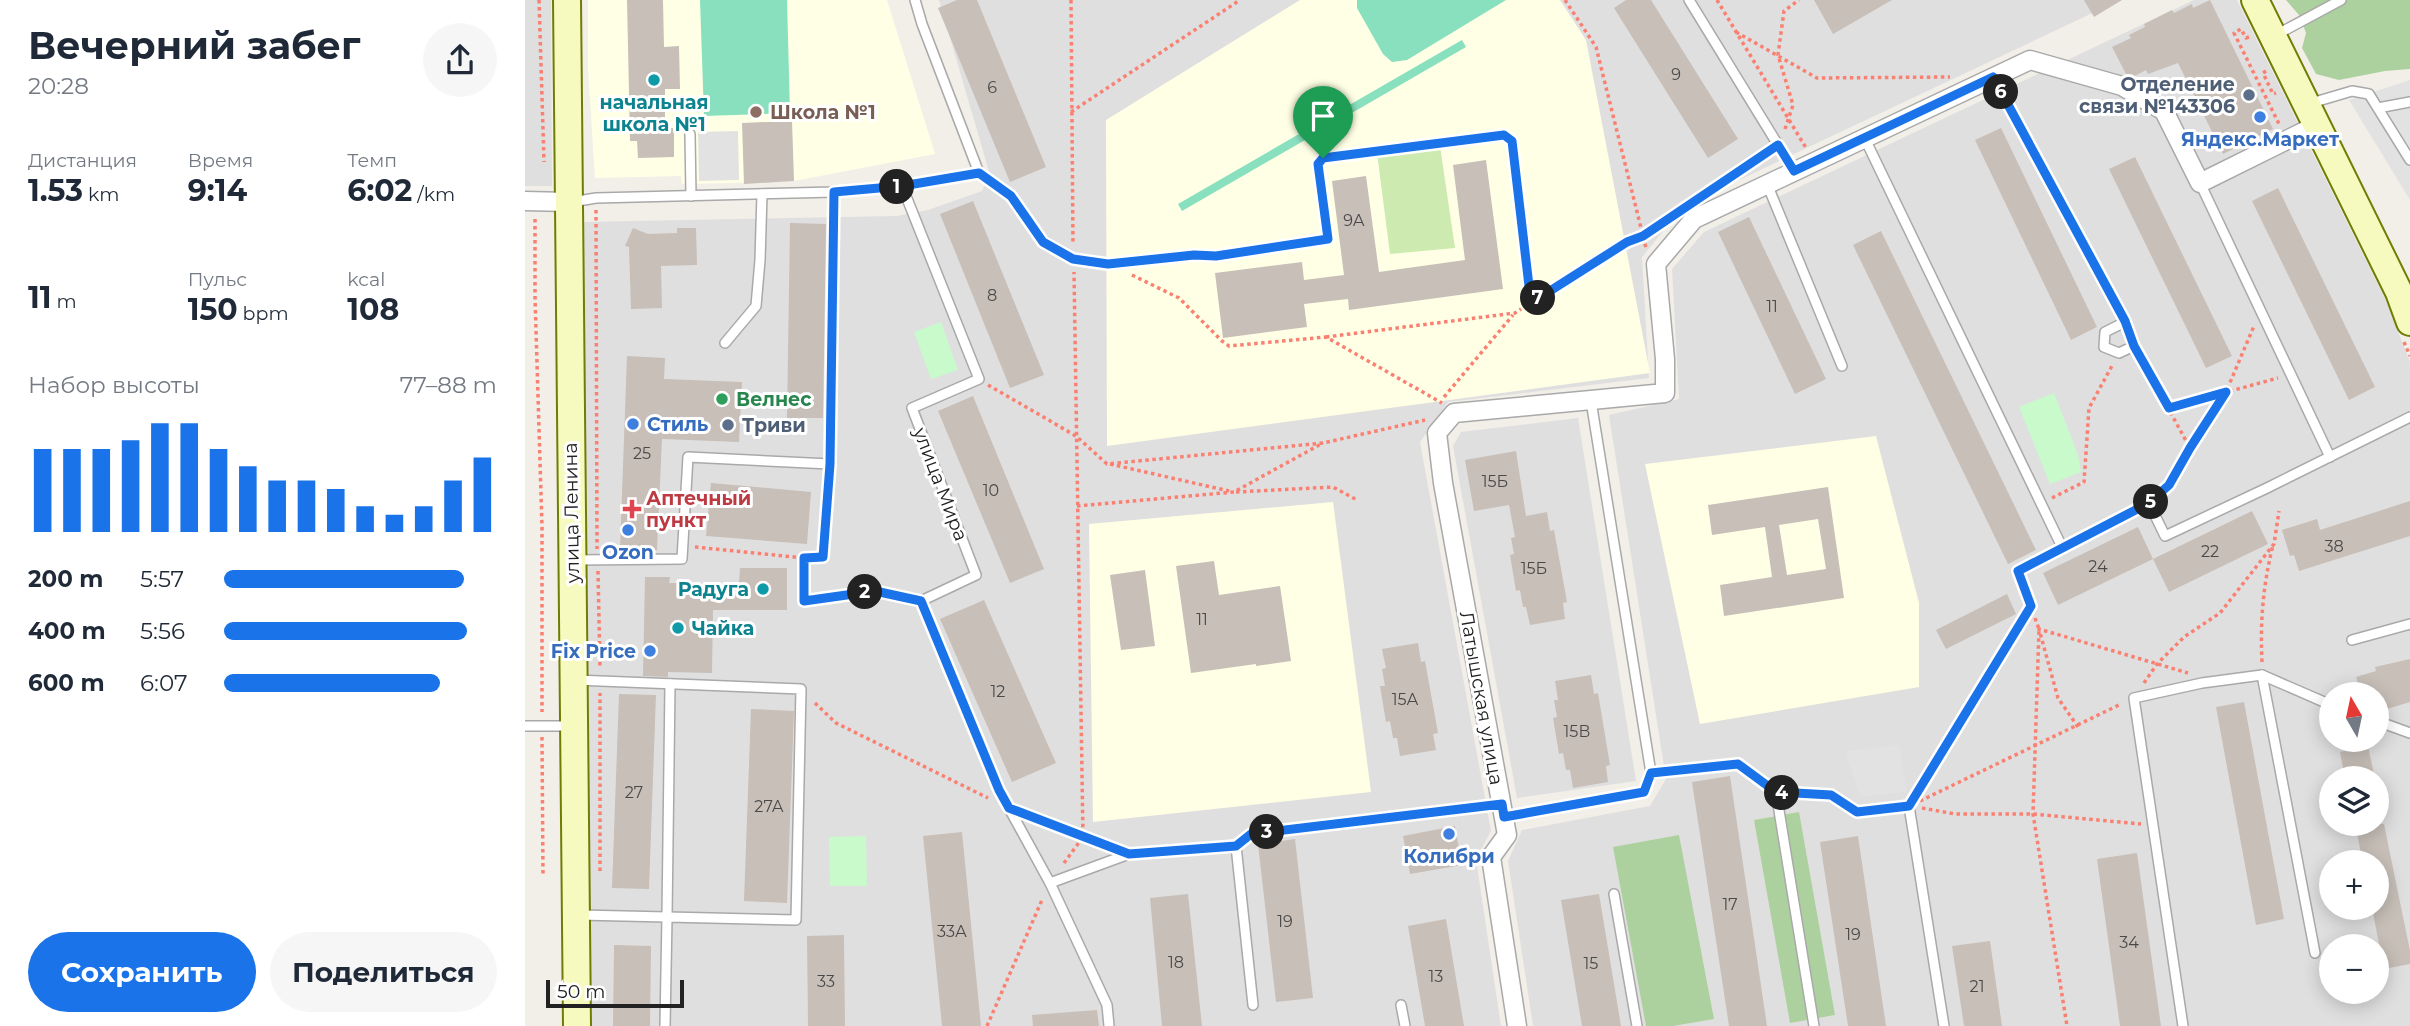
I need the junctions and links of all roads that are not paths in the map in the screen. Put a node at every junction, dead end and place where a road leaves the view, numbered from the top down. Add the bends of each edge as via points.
1 (567, 0) edge
2 (915, 0) edge
3 (1689, 0) edge
4 (2255, 0) edge
5 (2341, 0) edge
6 (2273, 37) junction
7 (1993, 77) junction
8 (2410, 102) edge
9 (2378, 108) junction
10 (2312, 115) junction
11 (690, 134) dead end
12 (1865, 139) junction
13 (2410, 160) edge
14 (1794, 171) junction
15 (979, 173) junction
16 (2200, 183) junction
17 (1767, 184) junction
18 (902, 186) junction
19 (834, 192) junction
20 (762, 194) junction
21 (691, 196) junction
22 (530, 201) edge
23 (568, 202) junction
24 (1531, 303) road end
25 (2125, 321) junction
26 (2410, 322) edge
27 (725, 343) dead end
28 (1842, 366) dead end
29 (1591, 401) junction
30 (2410, 417) edge
31 (2330, 457) junction
32 (2062, 547) junction
33 (585, 560) junction
34 (2031, 606) road end
35 (2410, 624) edge
36 (2352, 640) dead end
37 (2262, 675) junction
38 (573, 680) junction
39 (670, 684) junction
40 (2319, 700) edge
41 (2389, 725) edge
42 (525, 726) edge
43 (573, 726) junction
44 (2410, 733) edge
45 (1776, 792) road end
46 (1909, 806) road end
47 (1503, 810) junction
48 (1050, 883) junction
49 (1614, 894) dead end
50 (576, 915) junction
51 (667, 917) junction
52 (2315, 953) dead end
53 (1253, 1005) dead end
54 (1401, 1005) dead end
55 (577, 1026) edge
56 (665, 1026) edge
57 (1109, 1026) edge
58 (1405, 1026) edge
59 (1517, 1026) edge
60 (1637, 1026) edge
61 (1814, 1026) edge
62 (1944, 1026) edge
63 (2183, 1026) edge

1 - 23 street, улица Ленина
2 - 15 lane
3 - 14 lane
4 - 6 street
5 - 6 lane
6 - 10 street
7 - 12 street
7 - 16 street via 2030,60 2122,86 2164,111
7 - 25 lane
8 - 9 lane
9 - 10 lane via 2369,94 2353,91
9 - 13 lane
10 - 16 street
10 - 26 street
11 - 21 lane
12 - 14 street
12 - 32 lane
14 - 17 street
15 - 18 lane
15 - 24 lane via 1011,196 1043,242 1073,259 1108,264 1216,256 1328,239 1318,164 1323,158 1504,135 1512,141
16 - 31 lane
17 - 28 lane
17 - 29 street via 1694,219 1656,264 1665,393
18 - 19 lane
18 - 48 lane, улица Мира via 979,379 912,408 976,575 921,601 999,790
19 - 20 lane
19 - 33 lane via 830,464 688,457 682,559
20 - 21 lane
20 - 27 lane via 756,306
21 - 23 lane
22 - 23 street
23 - 33 street, улица Ленина
25 - 25 lane via 2105,332 2104,347 2119,353 2134,346
29 - 47 lane via 1651,773 1644,792
29 - 47 street, Латышская улица via 1447,407 1437,433
30 - 31 lane
31 - 32 lane via 2165,536 2149,503
32 - 34 lane via 2018,571
33 - 38 street, улица Ленина
35 - 36 lane
37 - 40 lane
37 - 52 lane
37 - 63 lane via 2134,698
38 - 39 lane
38 - 43 street, улица Ленина
39 - 51 lane
39 - 51 lane via 801,690 796,920
41 - 44 lane
42 - 43 lane
43 - 50 street, улица Ленина
45 - 61 lane
46 - 62 lane
47 - 59 street, Латышская улица via 1507,835 1491,857
48 - 53 lane via 1129,854 1236,846
48 - 57 lane via 1107,1005
49 - 60 lane
50 - 51 lane
50 - 55 street, улица Ленина
51 - 56 lane
54 - 58 lane

